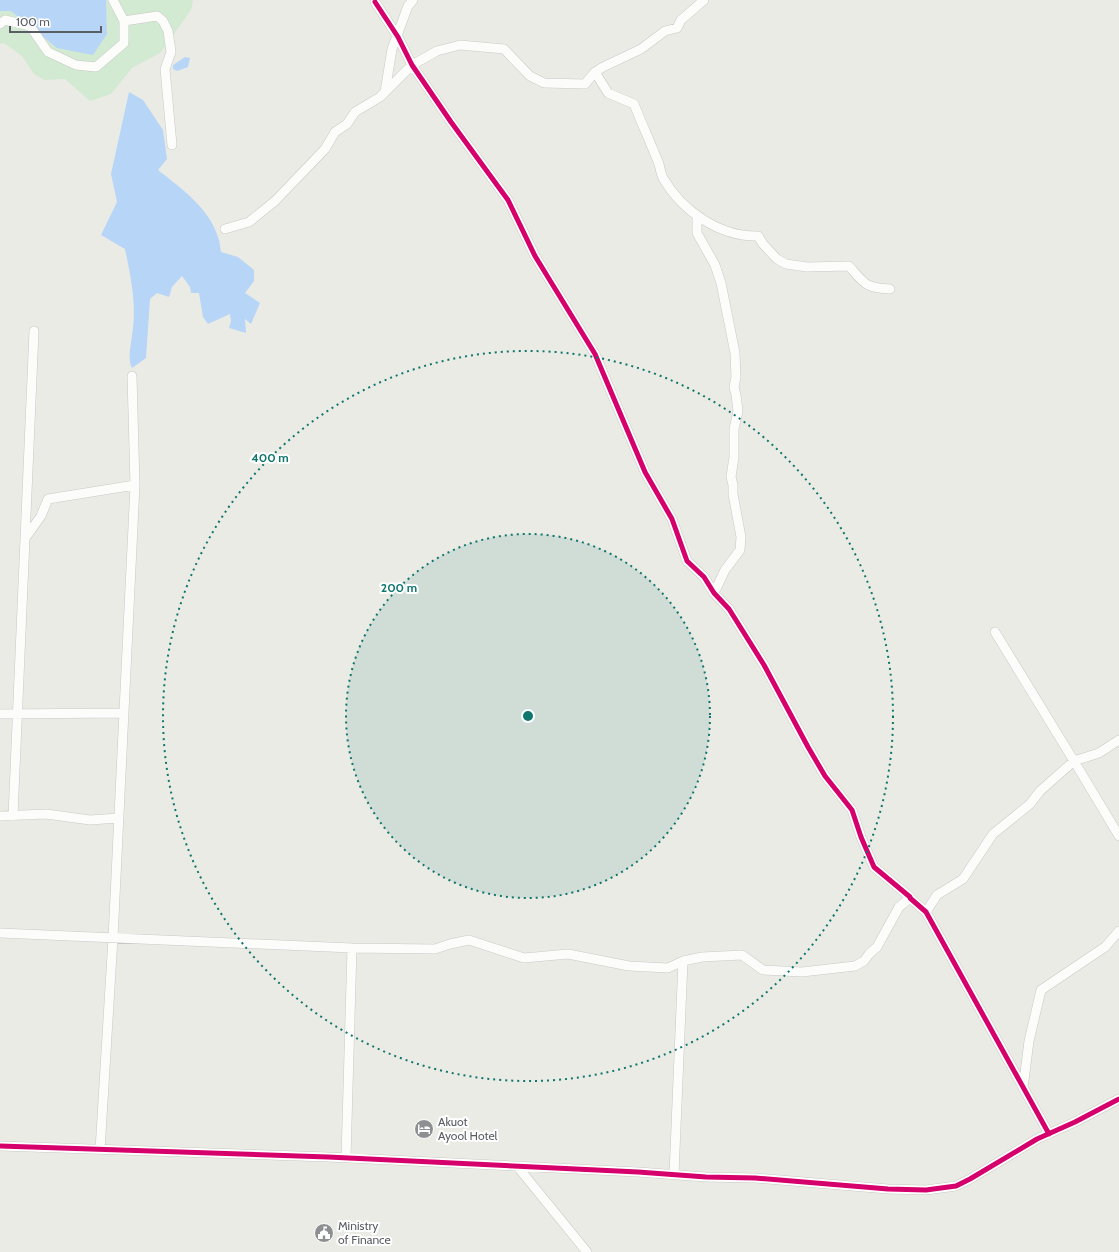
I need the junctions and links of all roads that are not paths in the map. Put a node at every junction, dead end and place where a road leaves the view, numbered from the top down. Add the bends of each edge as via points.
1 (113, 0) edge
2 (413, 0) edge
3 (375, 2) dead end
4 (701, 2) edge
5 (124, 21) junction
6 (0, 24) edge
7 (398, 37) junction
8 (412, 65) junction
9 (595, 72) junction
10 (385, 92) junction
11 (172, 145) dead end
12 (697, 217) junction
13 (225, 229) dead end
14 (890, 289) dead end
15 (34, 331) dead end
16 (132, 376) dead end
17 (135, 485) junction
18 (26, 537) junction
19 (714, 593) junction
20 (995, 632) dead end
21 (124, 713) junction
22 (0, 714) edge
23 (18, 714) junction
24 (1119, 740) edge
25 (1074, 761) junction
26 (0, 816) edge
27 (13, 816) junction
28 (119, 818) junction
29 (1119, 836) edge
30 (910, 898) junction
31 (926, 912) junction
32 (1119, 931) edge
33 (0, 933) edge
34 (114, 938) junction
35 (352, 948) junction
36 (683, 961) junction
37 (1023, 1088) junction
38 (1119, 1099) edge
39 (1049, 1134) junction
40 (0, 1146) edge
41 (100, 1150) junction
42 (346, 1158) junction
43 (517, 1166) junction
44 (674, 1174) junction
45 (587, 1252) edge

1 - 5 street
2 - 7 street via 408,6
3 - 7 street
4 - 9 street via 681,20 677,28 665,31 641,49
5 - 6 street via 124,43 96,67 76,65 48,52 30,26 5,20
5 - 11 street via 157,16 168,31 171,52 165,69
7 - 8 street
7 - 10 street via 392,49
8 - 9 street via 437,51 460,45 504,49 530,76 544,83 585,84
8 - 10 street
8 - 19 street via 508,200 535,256 595,354 645,472 672,519 687,561 704,577
9 - 12 street via 608,93 634,104 663,178
10 - 13 street via 355,112 347,124 335,132 325,149 275,201 249,222
12 - 14 street via 731,233 758,236 777,259 786,264 807,267 849,266 870,287
12 - 19 street via 697,233 715,265 721,283 735,353 734,388 738,411 734,429 731,477 741,537 740,550 725,570
15 - 18 street
16 - 17 street
17 - 18 street via 48,499 41,516
17 - 21 street
18 - 23 street
19 - 30 street via 729,609 764,665 825,776 852,810 874,867
20 - 25 street
21 - 23 street
21 - 28 street
22 - 23 street
23 - 27 street
24 - 25 street via 1099,753
25 - 29 street
25 - 31 street via 1040,791 1030,804 993,834 963,879 937,895
26 - 27 street
27 - 28 street via 46,814 90,820
28 - 34 street
30 - 31 street
30 - 36 street via 899,907 877,947 864,961 855,966 802,972 763,970 742,955 702,956
31 - 37 street
32 - 37 street via 1105,947 1041,990 1029,1042
33 - 34 street
34 - 35 street
34 - 41 street
35 - 36 street via 435,949 469,940 524,958 568,954 629,966 668,968
35 - 42 street
36 - 44 street
37 - 39 street
38 - 39 street
39 - 44 street via 956,1186 926,1190
40 - 41 street
41 - 42 street
42 - 43 street
43 - 44 street
43 - 45 street

